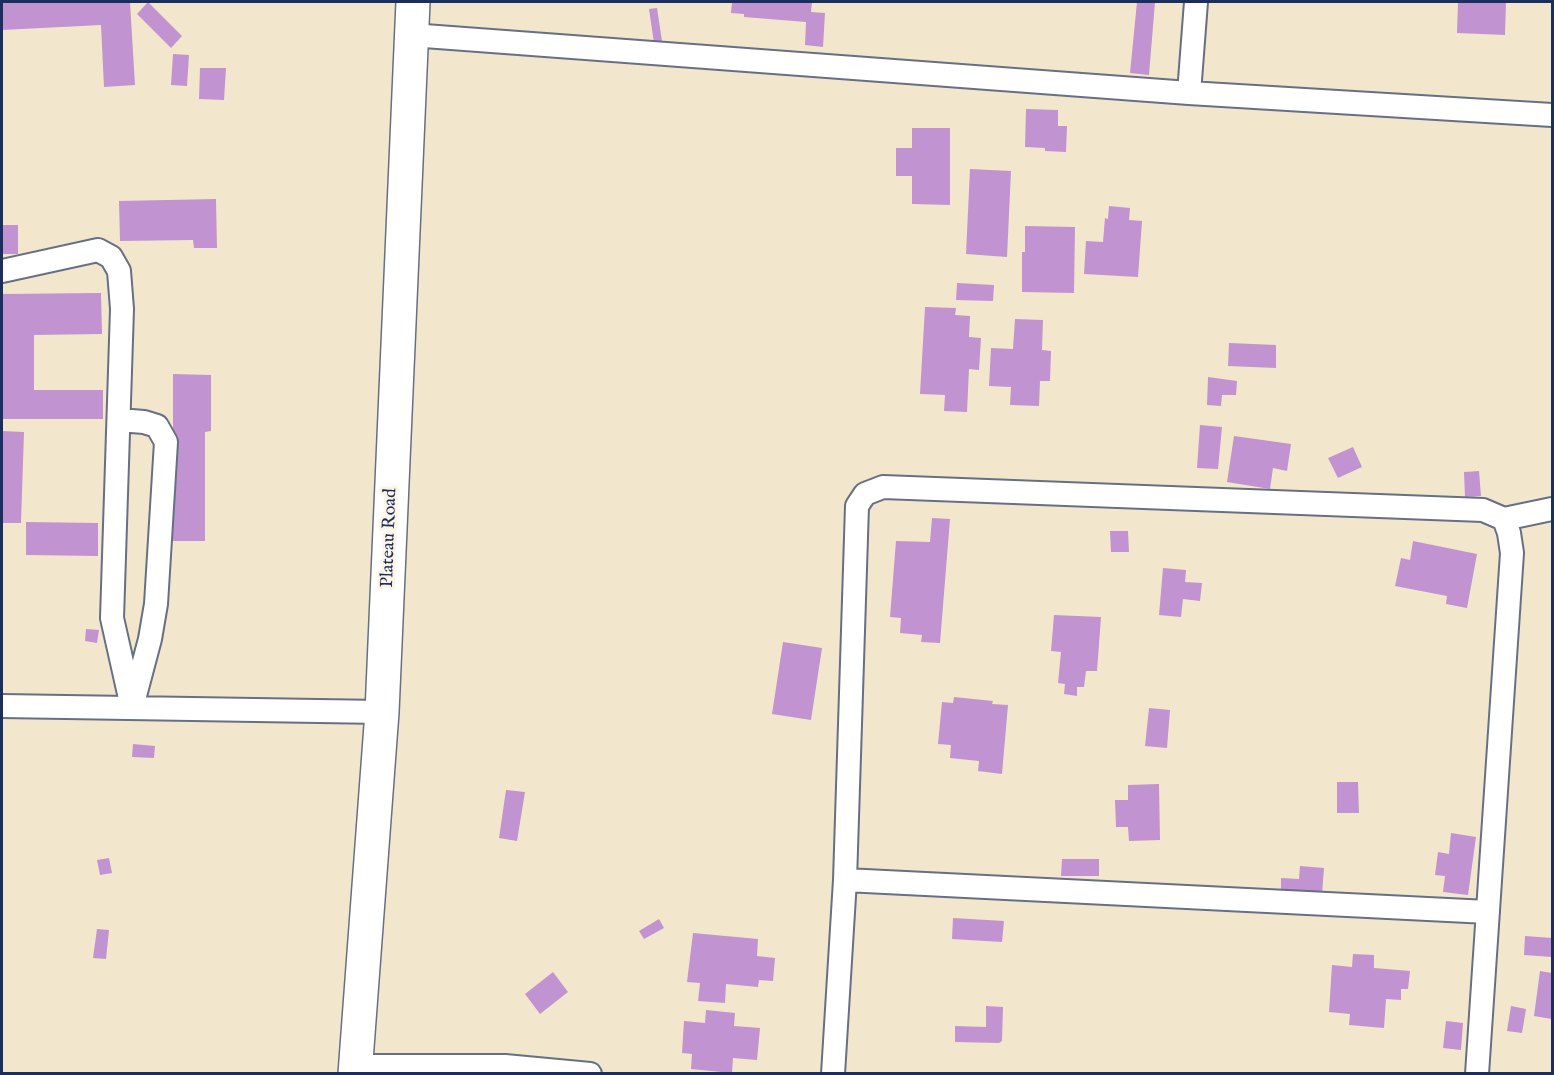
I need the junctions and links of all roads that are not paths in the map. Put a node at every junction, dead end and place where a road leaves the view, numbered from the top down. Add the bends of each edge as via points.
1 (413, 2) edge
2 (1196, 2) edge
3 (411, 35) junction
4 (1189, 93) junction
5 (1552, 116) edge
6 (2, 271) edge
7 (118, 420) junction
8 (1552, 509) edge
9 (1504, 519) junction
10 (2, 706) edge
11 (132, 707) junction
12 (382, 712) junction
13 (845, 880) junction
14 (1488, 912) junction
15 (356, 1070) edge
16 (590, 1074) edge
17 (833, 1074) edge
18 (1477, 1074) edge

1 - 3 street, Plateau Road
2 - 4 street
3 - 4 street
3 - 12 street, Plateau Road
4 - 5 street
6 - 7 street via 98,250 111,257 119,271 122,301
7 - 11 street via 112,618
7 - 11 street via 157,426 165,442 156,604
8 - 9 street
9 - 13 street via 1483,510 883,488 865,494 857,506
9 - 14 street via 1512,553
10 - 11 street
11 - 12 street
12 - 15 street, Plateau Road
13 - 14 street
13 - 17 street
14 - 18 street
15 - 16 street via 505,1066

